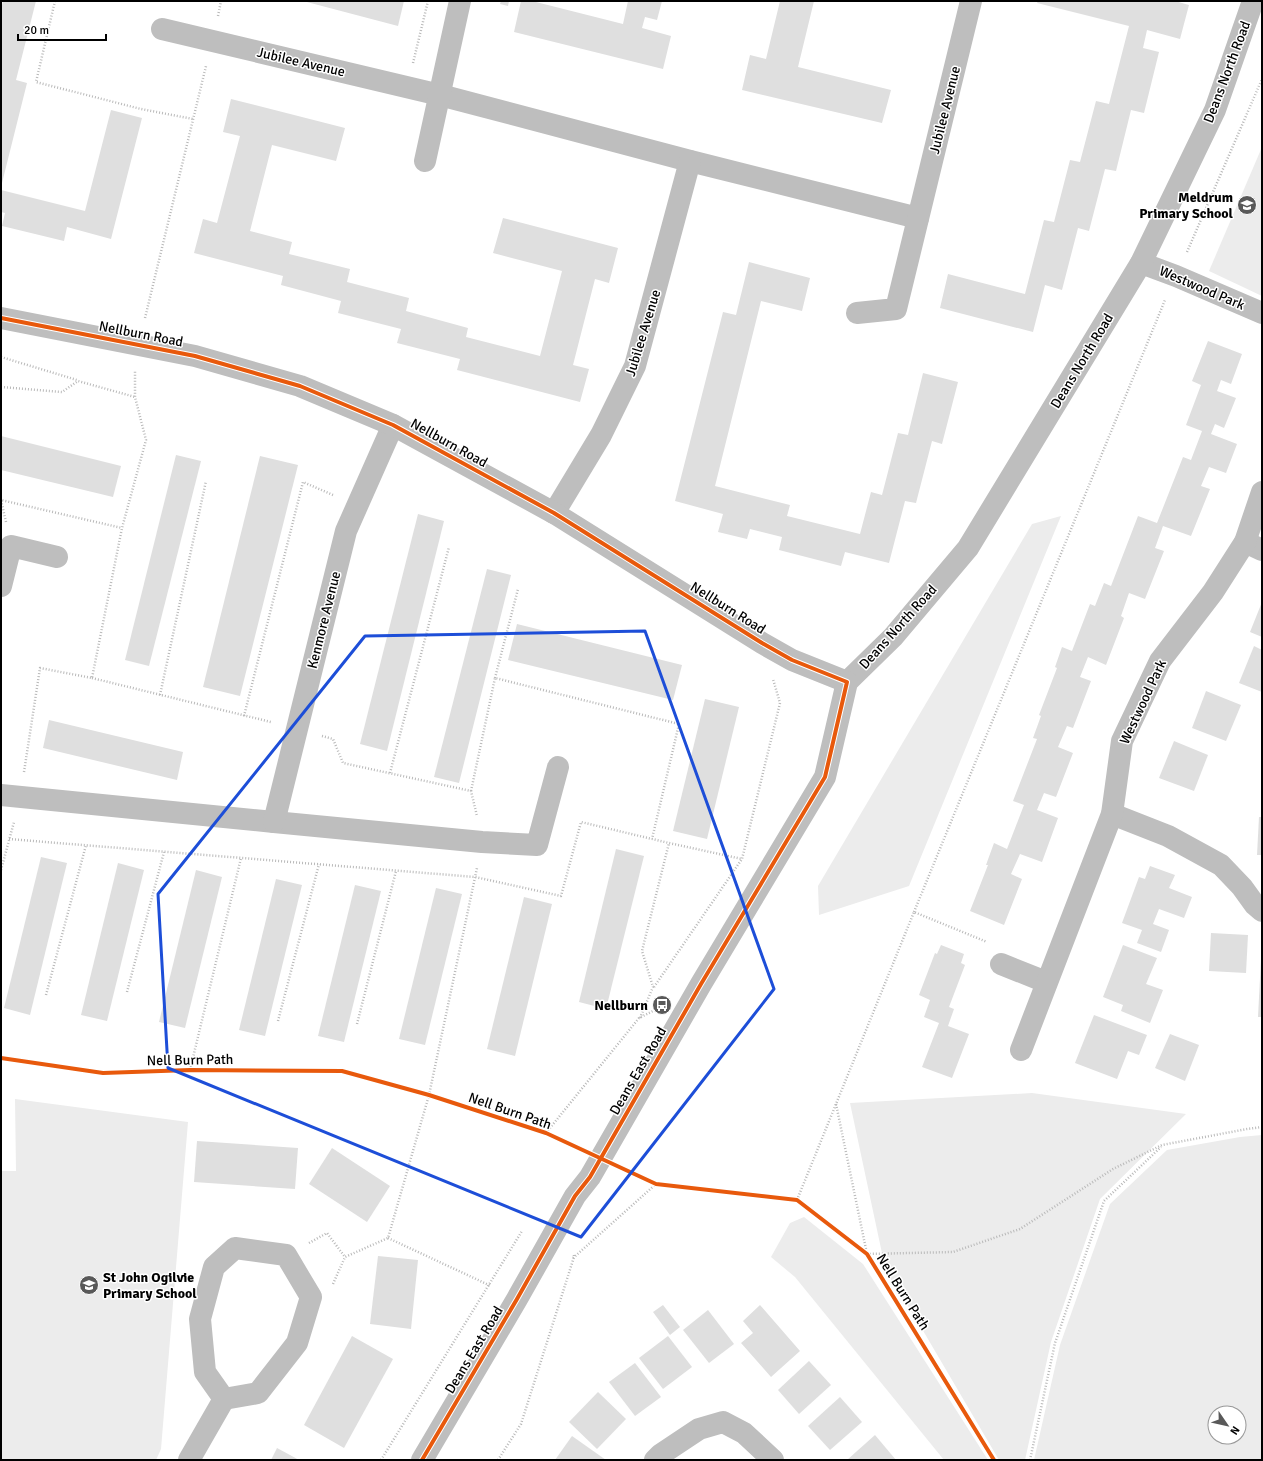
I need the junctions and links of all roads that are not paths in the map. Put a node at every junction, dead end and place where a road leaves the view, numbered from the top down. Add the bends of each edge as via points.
1 (460, 1) edge
2 (971, 1) edge
3 (1254, 1) edge
4 (162, 29) dead end
5 (440, 95) junction
6 (425, 161) dead end
7 (690, 161) junction
8 (918, 218) junction
9 (1141, 263) junction
10 (857, 313) dead end
11 (1262, 313) edge
12 (1, 318) edge
13 (393, 425) junction
14 (1262, 492) edge
15 (554, 513) junction
16 (1253, 546) edge
17 (57, 557) dead end
18 (1, 586) edge
19 (847, 682) junction
20 (558, 767) dead end
21 (11, 796) edge
22 (1112, 814) junction
23 (274, 822) junction
24 (1262, 911) edge
25 (1001, 964) road end
26 (1046, 982) junction
27 (1021, 1050) dead end
28 (224, 1399) junction
29 (189, 1460) edge
30 (422, 1460) edge
31 (656, 1460) edge
32 (773, 1460) edge

1 - 5 street
2 - 8 street, Jubilee Avenue
3 - 9 street, Deans North Road via 1215,110
4 - 5 street, Jubilee Avenue
5 - 6 street
5 - 7 street, Jubilee Avenue
7 - 8 street, Jubilee Avenue
7 - 15 street, Jubilee Avenue via 635,366 601,435
8 - 10 street, Jubilee Avenue via 896,309
9 - 11 street, Westwood Park
9 - 19 street, Deans North Road via 968,548 892,637
12 - 13 street, Nellburn Road via 195,356 300,386
13 - 15 street, Nellburn Road
13 - 23 street, Kenmore Avenue via 346,531
14 - 16 street, Westwood Park
15 - 19 street, Nellburn Road via 762,643 792,660
16 - 22 street, Westwood Park via 1213,592 1160,661 1122,741
17 - 18 street via 10,546
19 - 30 street, Deans East Road via 825,777 701,984 590,1177 575,1196
20 - 23 street via 537,846
21 - 23 street
22 - 24 street via 1168,836 1221,865
22 - 26 street, Westwood Park
25 - 26 street
26 - 27 street, Westwood Park
28 - 28 street via 258,1393 297,1343 311,1298 286,1255 235,1248 214,1267 200,1319 205,1372
28 - 29 street
31 - 32 street via 699,1429 723,1422 744,1433

